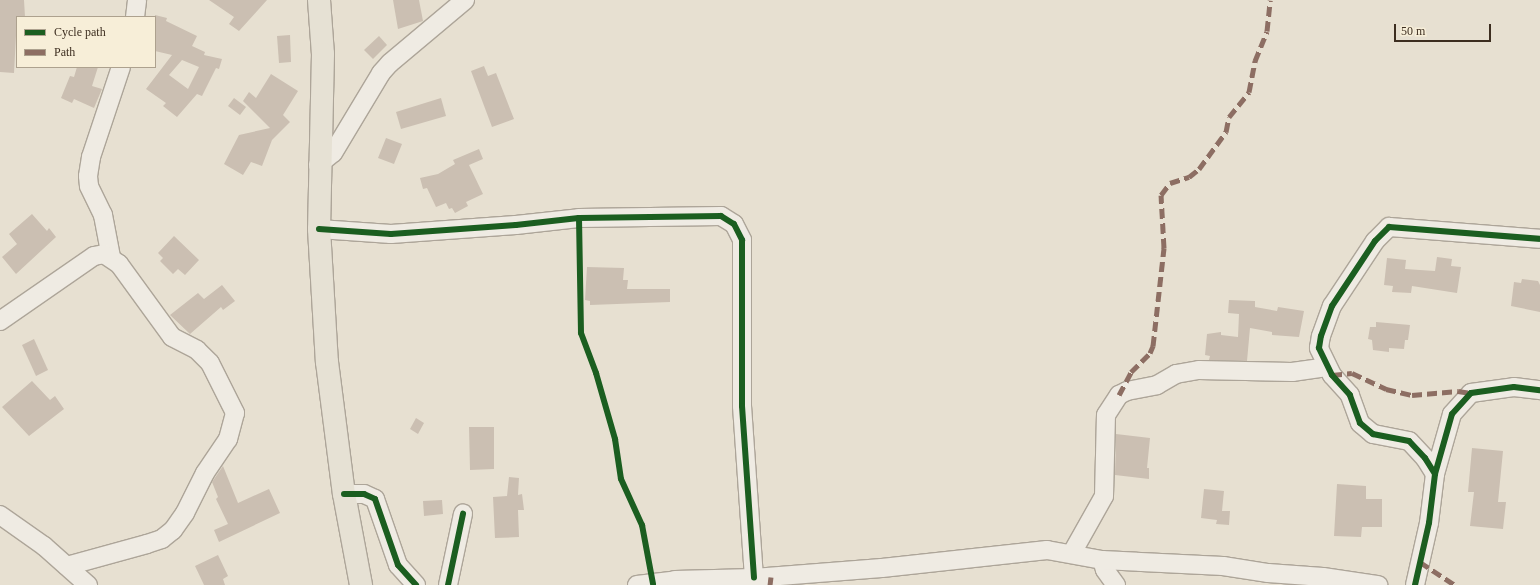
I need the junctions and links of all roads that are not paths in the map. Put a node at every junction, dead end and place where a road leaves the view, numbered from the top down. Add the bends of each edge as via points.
1 (137, 0) edge
2 (319, 0) edge
3 (465, 0) edge
4 (135, 16) edge
5 (121, 68) edge
6 (318, 165) junction
7 (319, 229) junction
8 (1540, 240) edge
9 (111, 257) junction
10 (0, 321) edge
11 (1327, 367) junction
12 (1540, 390) edge
13 (1435, 474) junction
14 (344, 494) junction
15 (463, 514) dead end
16 (0, 515) edge
17 (1072, 553) junction
18 (1102, 560) junction
19 (67, 566) junction
20 (754, 578) junction
21 (88, 585) edge
22 (361, 585) edge
23 (416, 585) edge
24 (448, 585) edge
25 (637, 585) edge
26 (1116, 585) edge
27 (1378, 585) edge
28 (1414, 585) edge

1 - 4 street
2 - 6 main road via 323,54
3 - 6 street via 386,68 337,148
5 - 9 street via 91,157 88,176 89,186 103,214
6 - 7 main road
7 - 14 main road via 327,362
7 - 20 street via 391,234 579,218 721,216 734,224 742,240 742,406
8 - 11 street via 1389,227 1374,241 1332,306 1319,348
9 - 10 street via 104,254 94,256
9 - 19 street via 120,264 172,337 197,350 210,363 235,413 228,439 205,473 185,513 173,530 162,539
11 - 13 street via 1350,395 1364,429 1373,434 1409,441 1425,458
11 - 17 street via 1292,372 1199,370 1176,374 1157,385 1127,390 1119,395 1106,415 1104,496
12 - 13 street via 1514,387 1471,393 1452,414
13 - 28 street via 1429,523
14 - 22 main road
14 - 23 street via 364,494 375,499 398,565
15 - 24 street
16 - 19 street
17 - 18 street
17 - 20 street via 1047,550 947,562
18 - 26 street via 1105,570
18 - 27 street via 1223,566
19 - 21 street
20 - 25 street via 676,580

